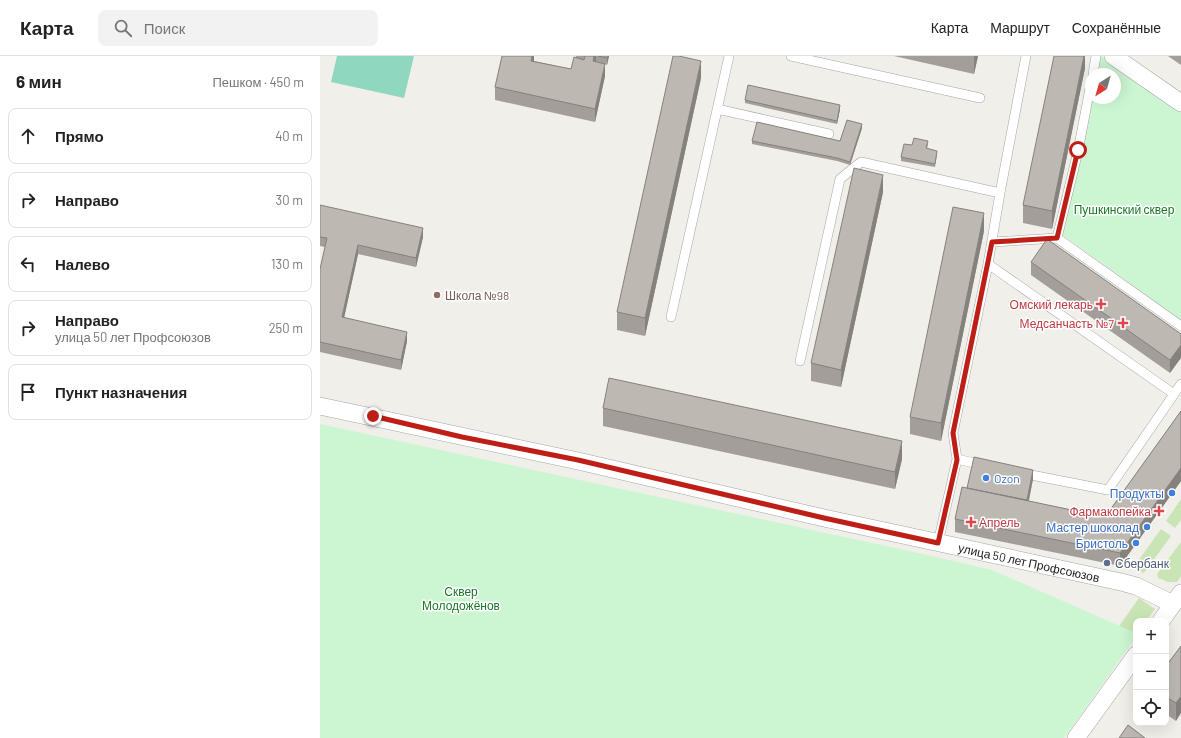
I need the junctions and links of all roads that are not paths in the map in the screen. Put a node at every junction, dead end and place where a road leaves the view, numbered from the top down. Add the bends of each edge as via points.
1 (729, 56) edge
2 (791, 56) edge
3 (1026, 56) edge
4 (1096, 56) edge
5 (1113, 56) edge
6 (1094, 68) edge
7 (980, 98) dead end
8 (1181, 103) edge
9 (1087, 104) edge
10 (717, 109) junction
11 (829, 134) dead end
12 (1000, 193) junction
13 (1057, 238) junction
14 (992, 242) junction
15 (988, 264) junction
16 (671, 317) dead end
17 (1181, 326) edge
18 (800, 361) dead end
19 (1181, 384) edge
20 (1174, 394) junction
21 (320, 406) edge
22 (957, 460) junction
23 (995, 467) edge
24 (1010, 470) edge
25 (938, 543) junction
26 (1177, 598) edge
27 (1163, 618) edge
28 (1133, 659) edge
29 (1076, 738) edge

1 - 10 lane
2 - 7 lane
3 - 12 lane
4 - 6 lane
5 - 8 street
9 - 13 lane
10 - 11 lane
10 - 16 lane
12 - 14 lane
12 - 18 lane via 861,162 840,179
13 - 14 lane
13 - 17 lane
14 - 15 lane
15 - 20 lane
15 - 22 lane via 953,433
19 - 20 lane
20 - 24 lane via 1108,490
21 - 25 street, улица 50 лет Профсоюзов via 578,460
22 - 23 lane
22 - 25 lane
25 - 26 street, улица 50 лет Профсоюзов via 1121,582
26 - 27 street
28 - 29 street

